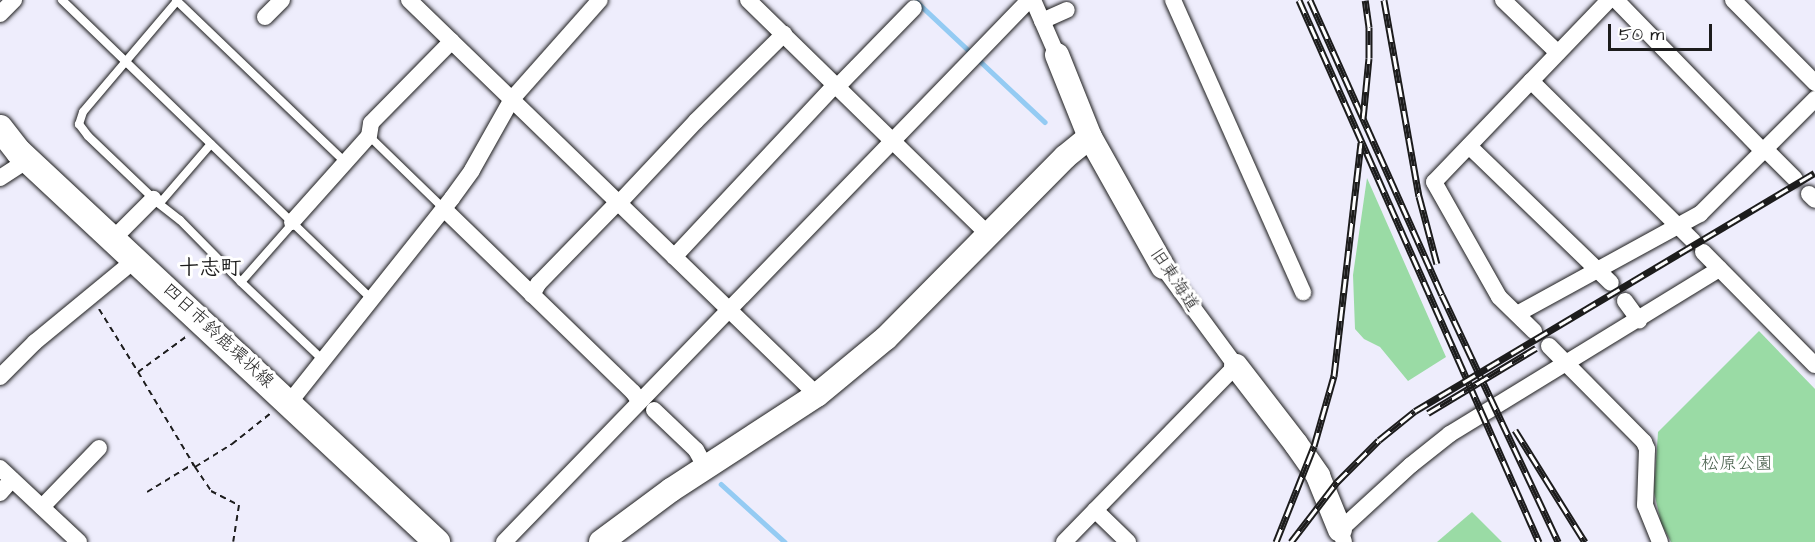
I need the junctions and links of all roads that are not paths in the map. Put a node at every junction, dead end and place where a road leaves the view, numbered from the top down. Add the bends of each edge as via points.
1 (14, 0) edge
2 (62, 0) edge
3 (282, 0) edge
4 (409, 0) edge
5 (600, 0) edge
6 (748, 0) edge
7 (1031, 0) edge
8 (1173, 0) edge
9 (1503, 0) edge
10 (1609, 0) edge
11 (1616, 0) edge
12 (1733, 0) edge
13 (177, 1) edge
14 (914, 8) dead end
15 (1067, 10) dead end
16 (0, 14) edge
17 (266, 16) dead end
18 (1042, 21) junction
19 (784, 34) junction
20 (452, 41) junction
21 (1558, 53) junction
22 (1057, 55) joint
23 (125, 62) junction
24 (1531, 81) junction
25 (1815, 83) edge
26 (836, 86) junction
27 (512, 99) junction
28 (1815, 99) edge
29 (0, 128) edge
30 (369, 136) junction
31 (1090, 137) junction
32 (894, 142) junction
33 (210, 144) junction
34 (1469, 146) junction
35 (1764, 150) junction
36 (28, 160) junction
37 (345, 162) junction
38 (0, 178) edge
39 (1795, 179) dead end
40 (156, 201) junction
41 (618, 203) junction
42 (444, 209) junction
43 (293, 223) junction
44 (1679, 226) junction
45 (989, 235) junction
46 (113, 239) junction
47 (674, 257) junction
48 (135, 260) junction
49 (1163, 267) joint
50 (1719, 269) junction
51 (1595, 271) junction
52 (241, 282) junction
53 (1611, 283) tunnel mouth
54 (1303, 292) dead end
55 (532, 295) junction
56 (371, 298) junction
57 (1625, 301) tunnel mouth
58 (729, 310) junction
59 (1517, 314) junction
60 (1639, 320) junction
61 (1534, 331) dead end
62 (1549, 346) dead end
63 (323, 360) junction
64 (1565, 364) junction
65 (1815, 365) edge
66 (1236, 366) junction
67 (0, 377) edge
68 (818, 395) junction
69 (288, 401) junction
70 (639, 401) junction
71 (654, 410) dead end
72 (99, 448) dead end
73 (706, 468) junction
74 (6, 474) edge
75 (0, 493) edge
76 (42, 507) junction
77 (1095, 510) junction
78 (1342, 536) edge
79 (69, 538) edge
80 (437, 542) edge
81 (504, 542) edge
82 (601, 542) edge
83 (1064, 542) edge
84 (1128, 542) edge
85 (1660, 542) edge

1 - 16 street
2 - 23 lane
3 - 17 street
4 - 20 street
5 - 27 street
6 - 19 street
7 - 18 street, 旧東海道
7 - 32 street
8 - 54 street
9 - 21 street
10 - 21 street
11 - 35 street
12 - 25 street
13 - 23 lane
13 - 37 lane
14 - 26 street
15 - 18 street
18 - 22 street, 旧東海道
19 - 26 street
19 - 41 street
20 - 27 street
20 - 30 street via 371,123
21 - 24 street
22 - 31 street, 旧東海道
23 - 33 lane
23 - 40 lane via 83,112 79,124
24 - 34 street
24 - 44 street
26 - 32 street
26 - 47 street
27 - 41 street
27 - 42 street via 472,170
28 - 35 street
29 - 36 main road, 四日市鈴鹿環状線
30 - 37 street
30 - 42 lane
31 - 45 street
31 - 49 street, 旧東海道
32 - 45 street
32 - 58 street
33 - 40 lane
33 - 43 lane
34 - 51 street
34 - 59 street via 1434,182 1499,297
35 - 39 street
35 - 44 street via 1700,214
36 - 38 street
36 - 46 main road, 四日市鈴鹿環状線
37 - 43 street
40 - 46 street
40 - 52 lane
41 - 47 street
41 - 55 street via 538,284
42 - 55 street
42 - 56 street
43 - 52 lane
43 - 56 lane
44 - 50 street
44 - 51 street
45 - 68 street via 886,339
46 - 48 main road, 四日市鈴鹿環状線
47 - 58 street
48 - 67 street via 35,342
48 - 69 main road, 四日市鈴鹿環状線
49 - 66 street, 旧東海道
50 - 60 street
50 - 65 street
51 - 53 street
51 - 59 street
52 - 63 lane
55 - 70 street
56 - 63 street
57 - 60 street
58 - 68 street
58 - 70 street
59 - 61 street
60 - 64 street
62 - 64 street
63 - 69 street
64 - 78 street via 1450,434 1411,465
64 - 85 street via 1644,442 1645,505
66 - 77 street
66 - 78 street, 旧東海道 via 1318,476
68 - 73 street
69 - 80 main road, 四日市鈴鹿環状線
70 - 81 street
71 - 73 street via 696,450
72 - 76 street
73 - 82 street
74 - 75 street
74 - 76 street
76 - 79 street
77 - 83 street
77 - 84 street

